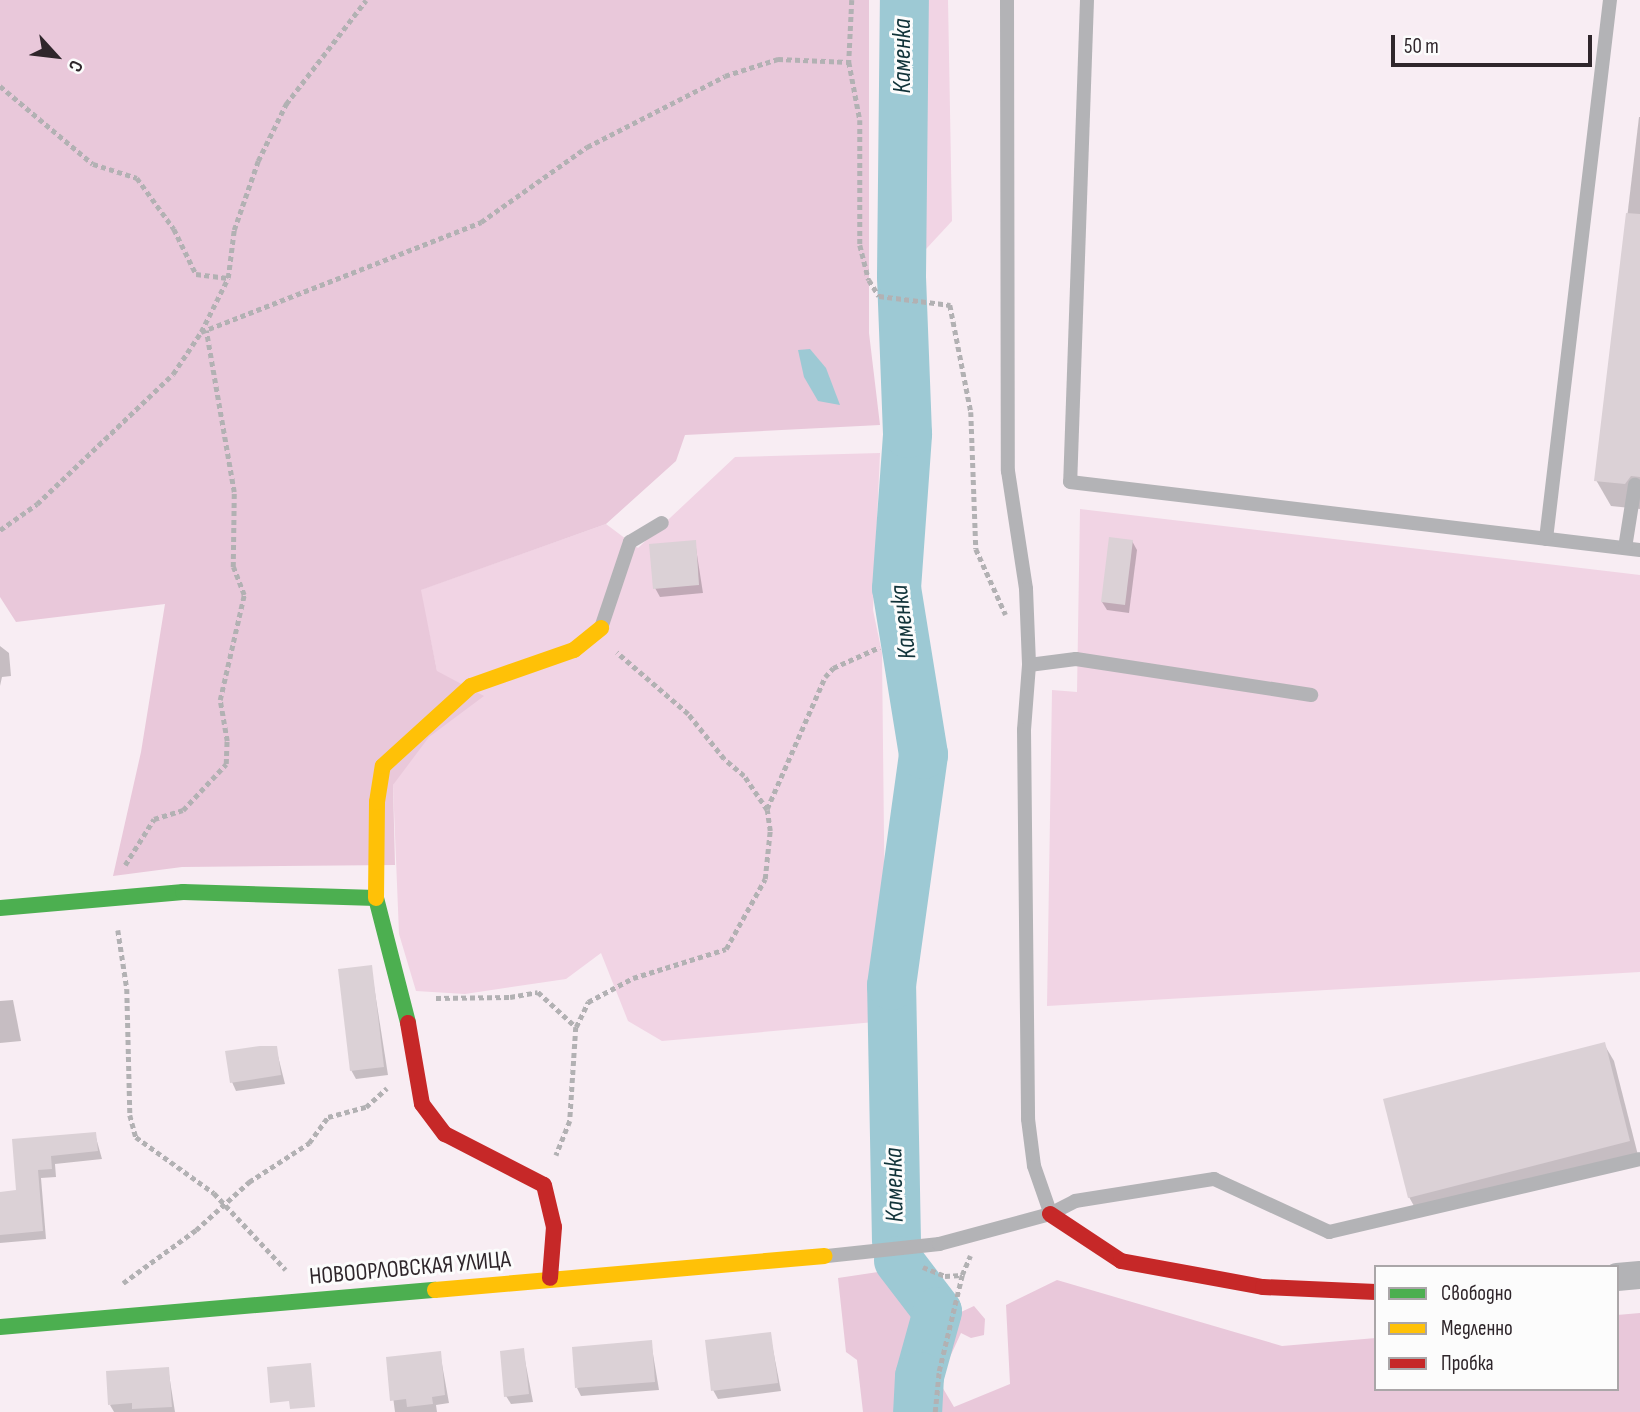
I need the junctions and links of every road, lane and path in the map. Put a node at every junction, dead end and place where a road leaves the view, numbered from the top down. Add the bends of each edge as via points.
1 (366, 0) edge
2 (852, 0) edge
3 (1007, 0) edge
4 (1087, 0) edge
5 (1609, 0) edge
6 (849, 62) junction
7 (0, 86) edge
8 (228, 278) junction
9 (204, 331) junction
10 (1635, 485) dead end
11 (662, 523) dead end
12 (0, 530) edge
13 (1546, 539) junction
14 (1632, 549) edge
15 (1008, 618) dead end
16 (601, 628) junction
17 (880, 647) dead end
18 (1029, 664) junction
19 (471, 686) joint
20 (1311, 695) dead end
21 (383, 766) joint
22 (767, 810) junction
23 (117, 897) junction
24 (100, 898) junction
25 (376, 898) junction
26 (0, 908) edge
27 (403, 998) junction
28 (576, 1027) junction
29 (414, 1056) junction
30 (1640, 1159) edge
31 (544, 1185) junction
32 (225, 1203) junction
33 (1050, 1214) junction
34 (825, 1256) joint
35 (962, 1275) dead end
36 (1640, 1275) edge
37 (1619, 1277) edge
38 (550, 1278) junction
39 (1374, 1292) edge
40 (310, 1300) junction
41 (99, 1318) junction
42 (0, 1327) edge
43 (935, 1412) edge

1 - 8 path via 286,104 258,160 234,230
2 - 6 path
3 - 18 lane via 1008,471 1026,589
4 - 13 lane via 1070,482
5 - 13 lane
6 - 9 path via 778,59 725,76 587,147 481,222
6 - 15 path via 860,120 860,245 869,280 879,296 950,304 971,412 976,549
7 - 8 path via 93,164 137,178 174,229 196,274
8 - 9 path
9 - 12 path via 173,374 37,504
9 - 24 path via 234,492 233,567 244,595 220,700 226,764 183,810 154,819 146,838
10 - 14 lane
11 - 16 lane via 630,542
13 - 14 lane
16 - 19 lane via 574,650
16 - 22 path via 614,651 688,714 724,760 744,776
17 - 22 path via 833,668 825,677
18 - 20 lane via 1076,659
18 - 33 lane via 1024,730 1028,1119 1034,1166
19 - 21 street
21 - 25 lane via 377,802
22 - 28 path via 770,831 765,878 726,949 633,978 588,1002
23 - 24 street
23 - 25 street via 183,892
23 - 32 path via 127,989 130,1115 136,1138 190,1172
24 - 26 street
25 - 27 street
27 - 28 path via 510,997 538,992
27 - 29 street
28 - 31 path via 570,1121
29 - 31 street via 422,1104 445,1134
29 - 32 path via 403,1076 366,1107 328,1117 309,1143
30 - 33 lane via 1329,1232 1214,1179 1075,1201
31 - 38 street via 554,1227
32 - 40 path
32 - 41 path via 107,1296
33 - 34 lane via 939,1244
33 - 39 street via 1121,1261 1263,1287
34 - 38 street, НОВООРЛОВСКАЯ УЛИЦА
35 - 43 path
36 - 37 street
38 - 40 street, НОВООРЛОВСКАЯ УЛИЦА
40 - 41 street, НОВООРЛОВСКАЯ УЛИЦА
41 - 42 street, НОВООРЛОВСКАЯ УЛИЦА

